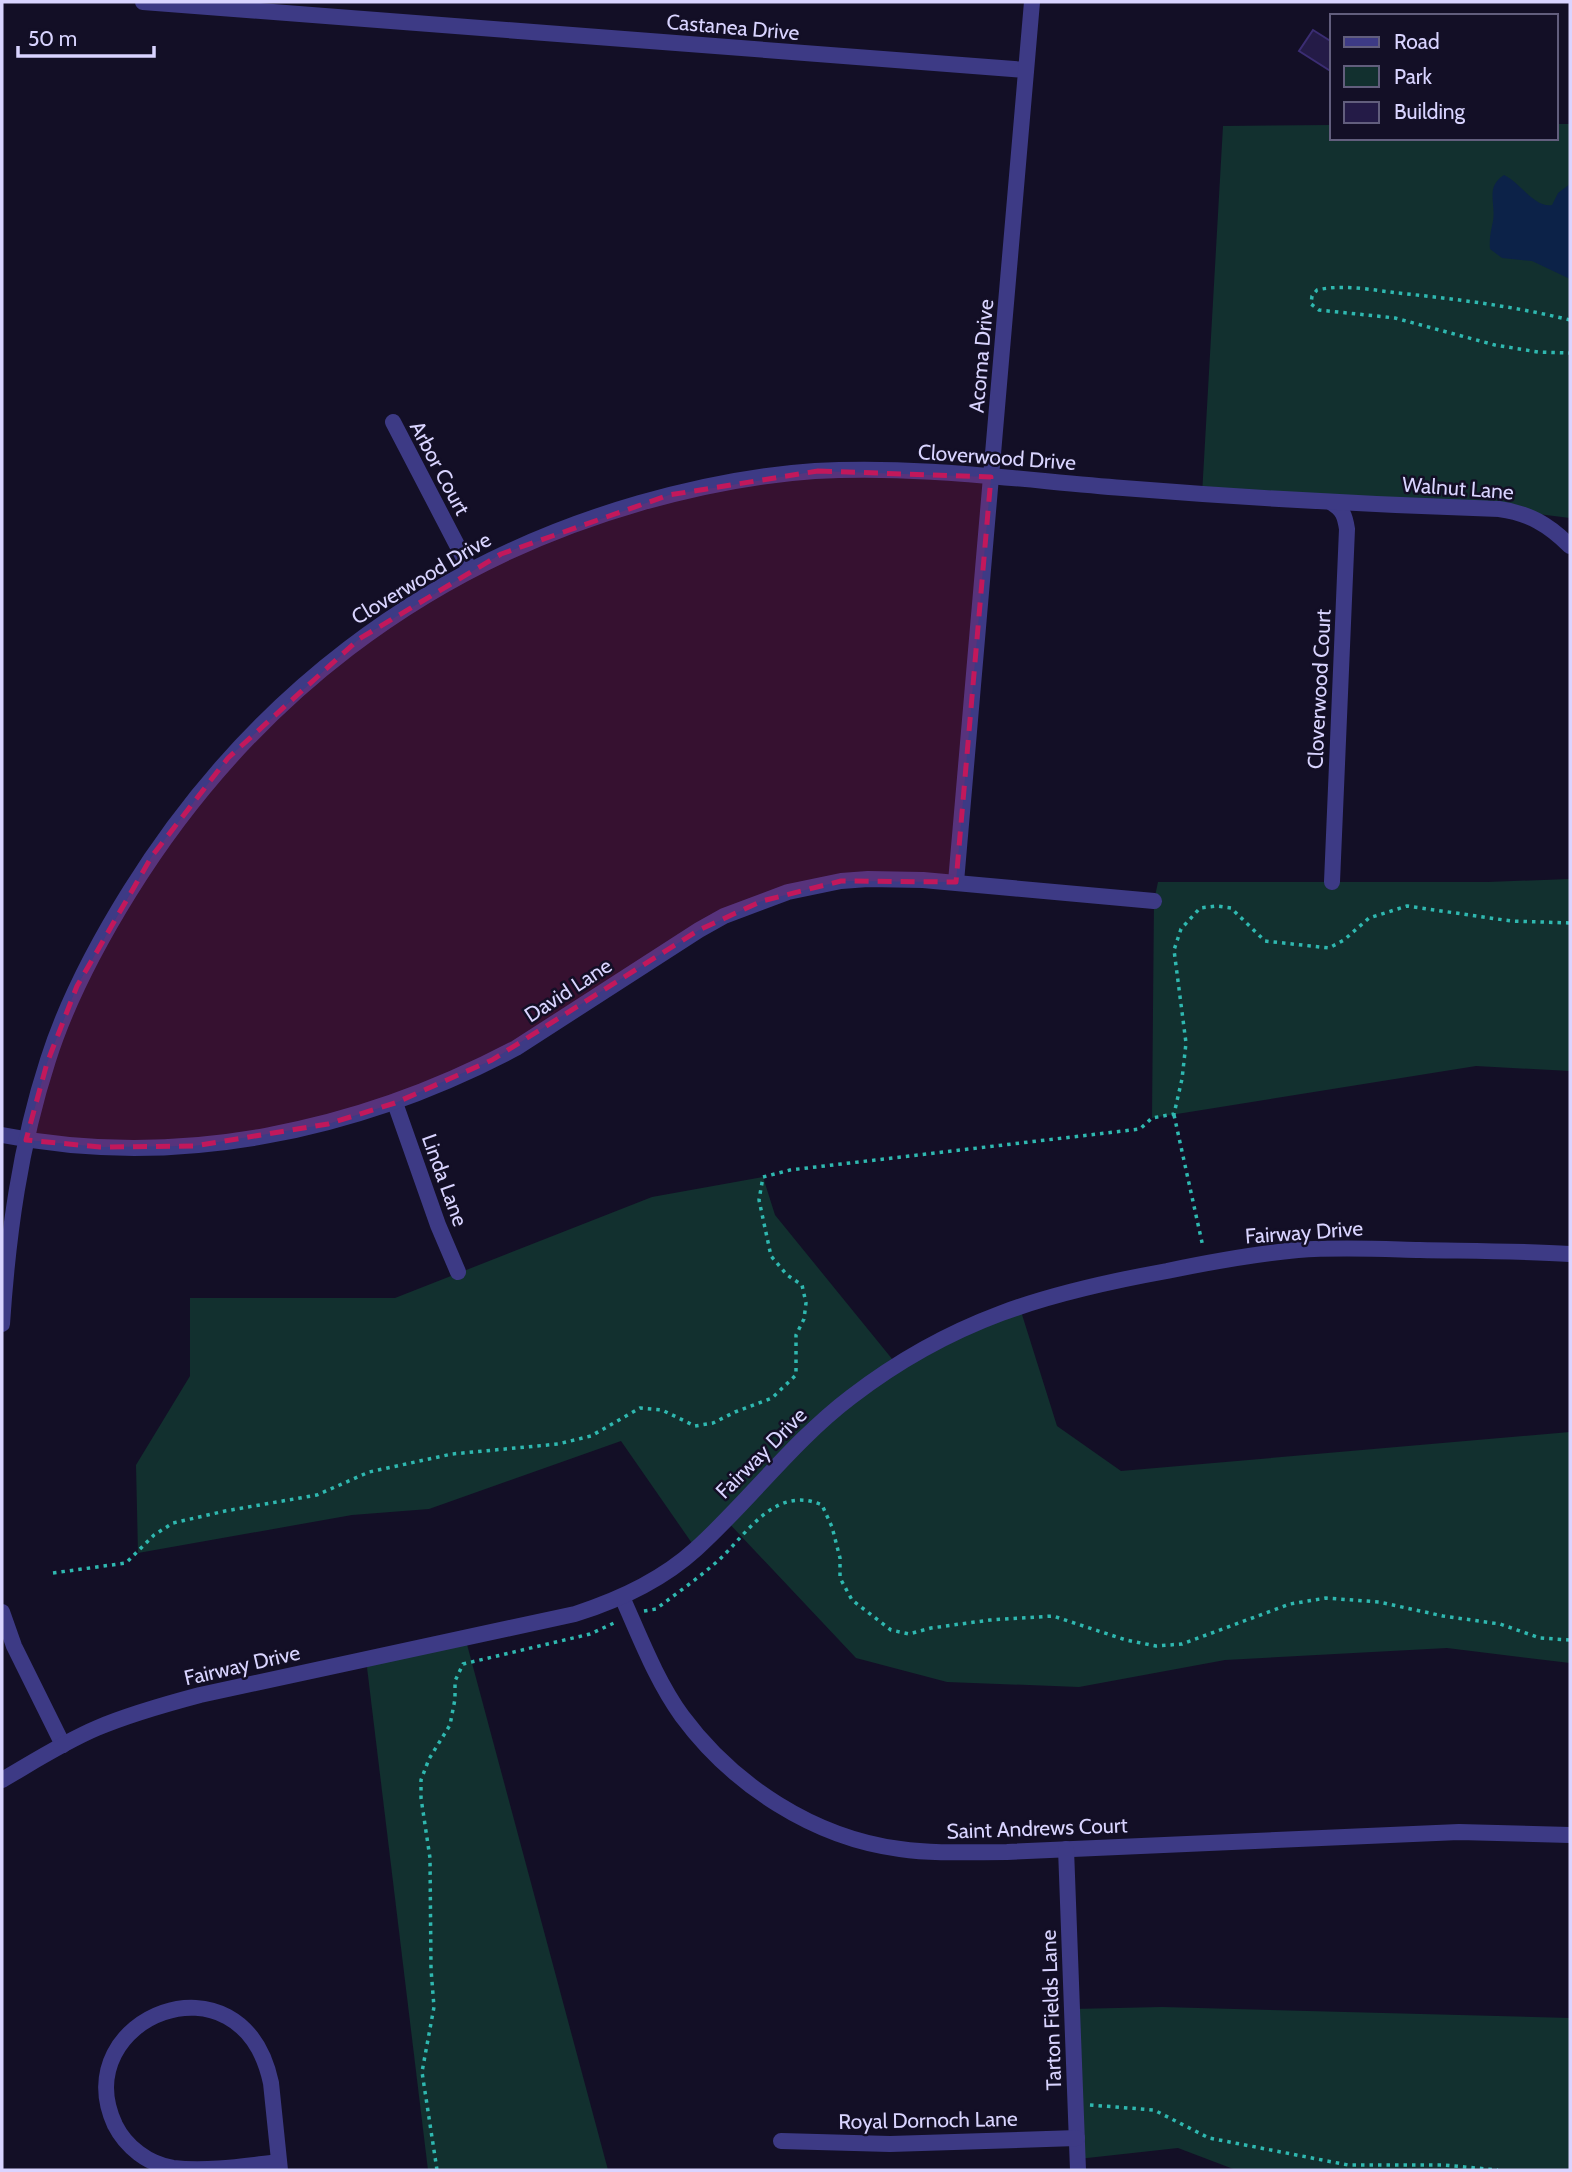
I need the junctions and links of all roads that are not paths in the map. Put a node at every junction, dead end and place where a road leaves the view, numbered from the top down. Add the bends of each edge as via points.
1 (143, 2) edge
2 (1032, 2) edge
3 (1026, 70) junction
4 (393, 422) dead end
5 (991, 477) junction
6 (1332, 503) junction
7 (1570, 546) edge
8 (470, 570) junction
9 (956, 882) junction
10 (1332, 882) dead end
11 (1154, 901) dead end
12 (396, 1103) junction
13 (2, 1135) edge
14 (26, 1140) junction
15 (1570, 1254) edge
16 (457, 1272) dead end
17 (2, 1324) edge
18 (622, 1597) junction
19 (2, 1612) edge
20 (62, 1745) junction
21 (2, 1780) edge
22 (1570, 1835) edge
23 (1066, 1849) junction
24 (1077, 2138) junction
25 (781, 2141) dead end
26 (279, 2166) edge
27 (1078, 2170) edge

1 - 3 street, Castanea Drive
2 - 3 street, Acoma Drive
3 - 5 street, Acoma Drive
4 - 8 street, Arbor Court
5 - 6 street, Cloverwood Drive
5 - 8 street, Cloverwood Drive via 818,471 723,484 603,513
5 - 9 street, Acoma Drive
6 - 7 street, Walnut Lane via 1513,511 1540,520
6 - 10 street, Cloverwood Court via 1342,509 1347,529
8 - 14 street, Cloverwood Drive via 359,639 316,674 265,719 184,811 109,926 77,986 47,1063
9 - 11 street, David Lane
9 - 12 street, David Lane via 841,881 788,892 723,916 516,1048
12 - 14 street, David Lane via 328,1124 194,1146 100,1147
12 - 16 street, Linda Lane
13 - 14 street, David Lane
14 - 17 street, Cloverwood Drive via 7,1251
15 - 18 street, Fairway Drive via 1299,1250 1206,1263 1018,1305 897,1365 831,1413 696,1549
18 - 20 street, Fairway Drive via 575,1614 148,1709
18 - 23 street, Saint Andrews Court via 660,1680 682,1715 727,1766 794,1814 857,1840 897,1849 938,1853
19 - 20 street
20 - 21 street, Fairway Drive
22 - 23 street, Saint Andrews Court via 1459,1832
23 - 24 street, Tarton Fields Lane
24 - 25 street, Royal Dornoch Lane via 891,2144
24 - 27 street, Tarton Fields Lane
26 - 26 street via 268,2069 257,2043 238,2023 214,2011 187,2007 159,2013 126,2036 112,2060 107,2087 116,2127 134,2149 157,2164 184,2169

